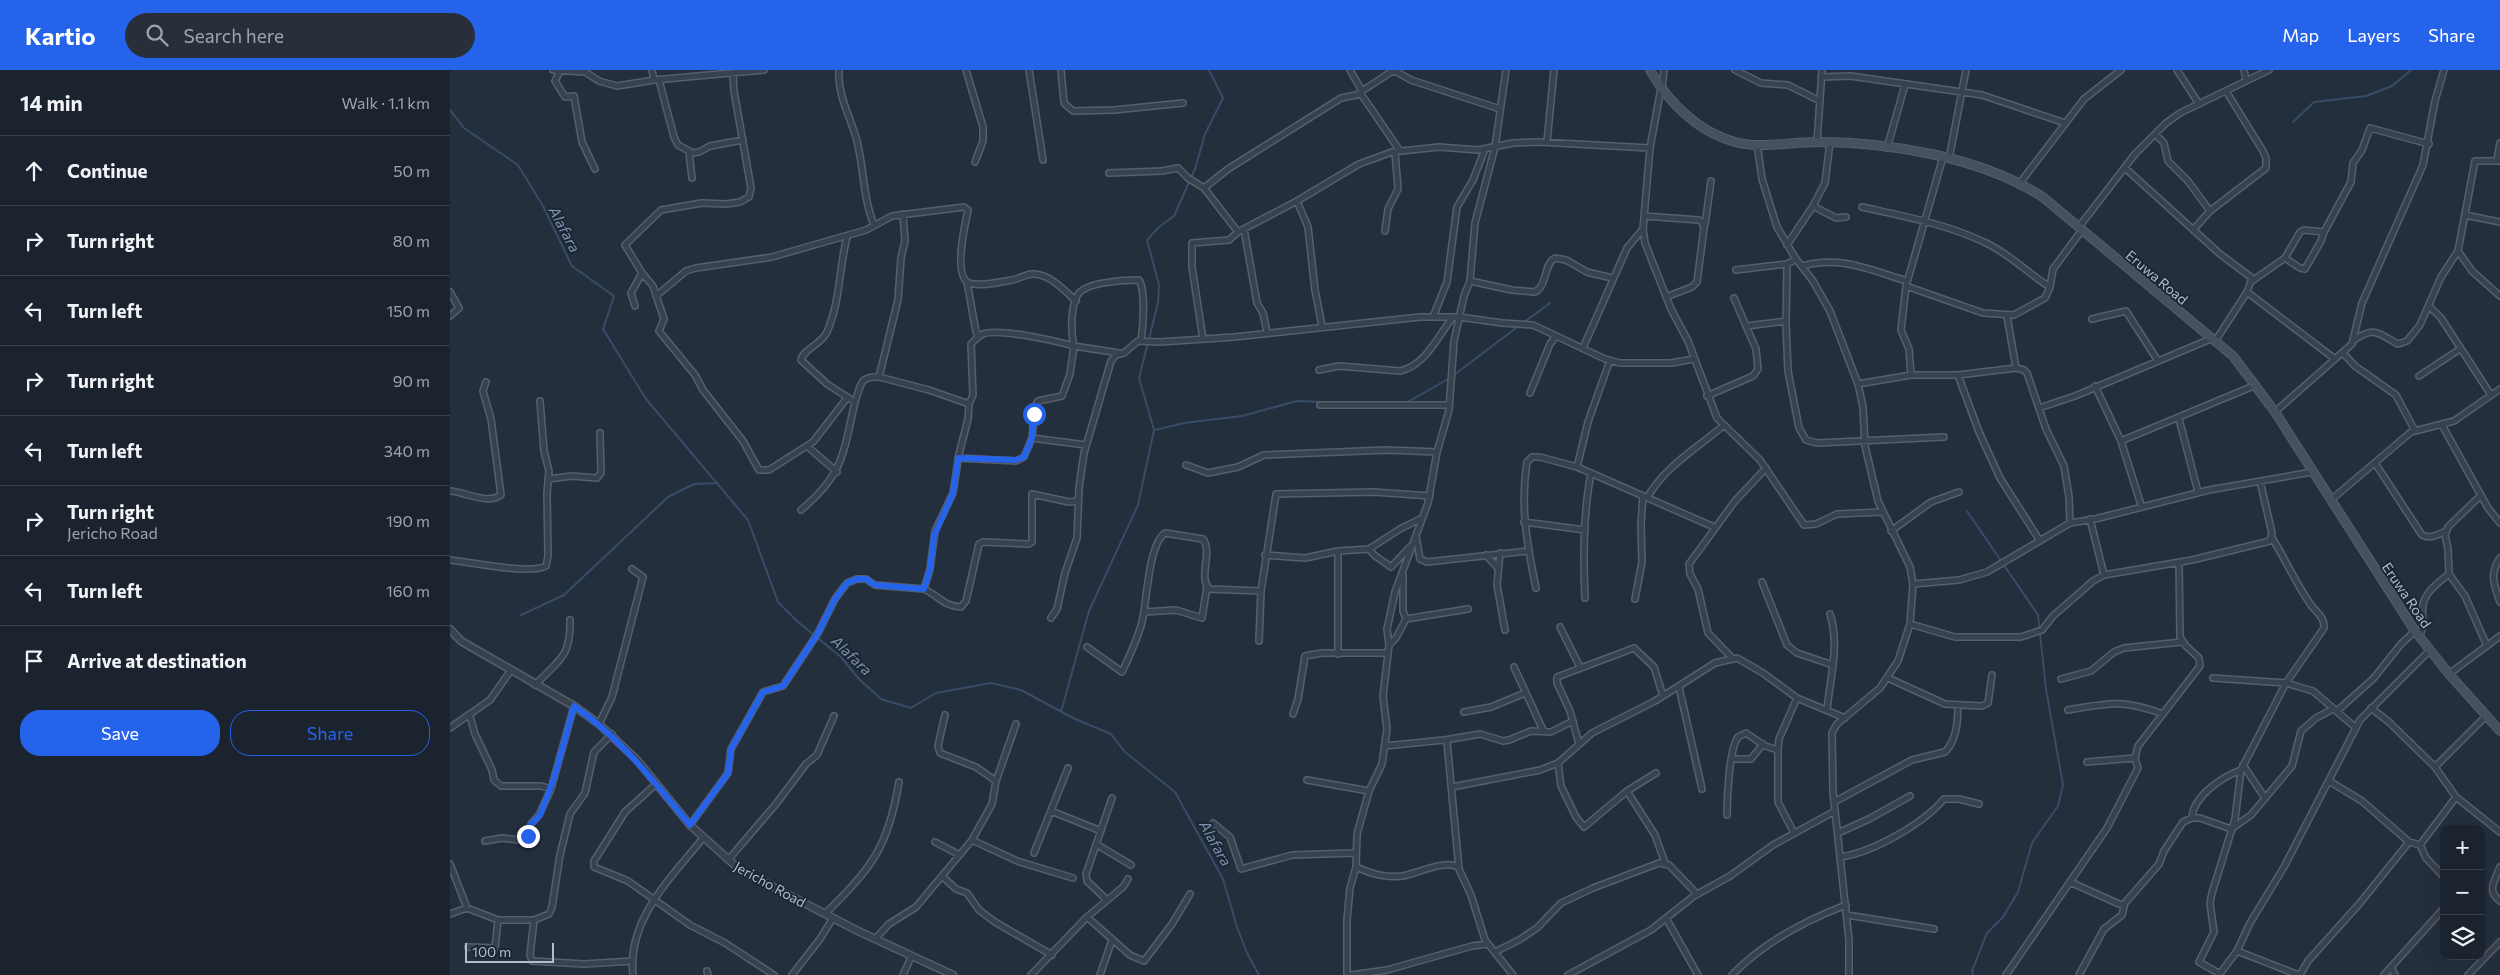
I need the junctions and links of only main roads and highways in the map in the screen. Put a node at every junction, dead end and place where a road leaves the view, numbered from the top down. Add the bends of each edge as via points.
1 (1650, 70) edge
2 (2500, 731) edge

1 - 2 main road, Eruwa Road via 1676,106 1703,127 1736,142 1830,142 1946,158 2000,174 2044,198 2233,356 2275,412 2417,633

